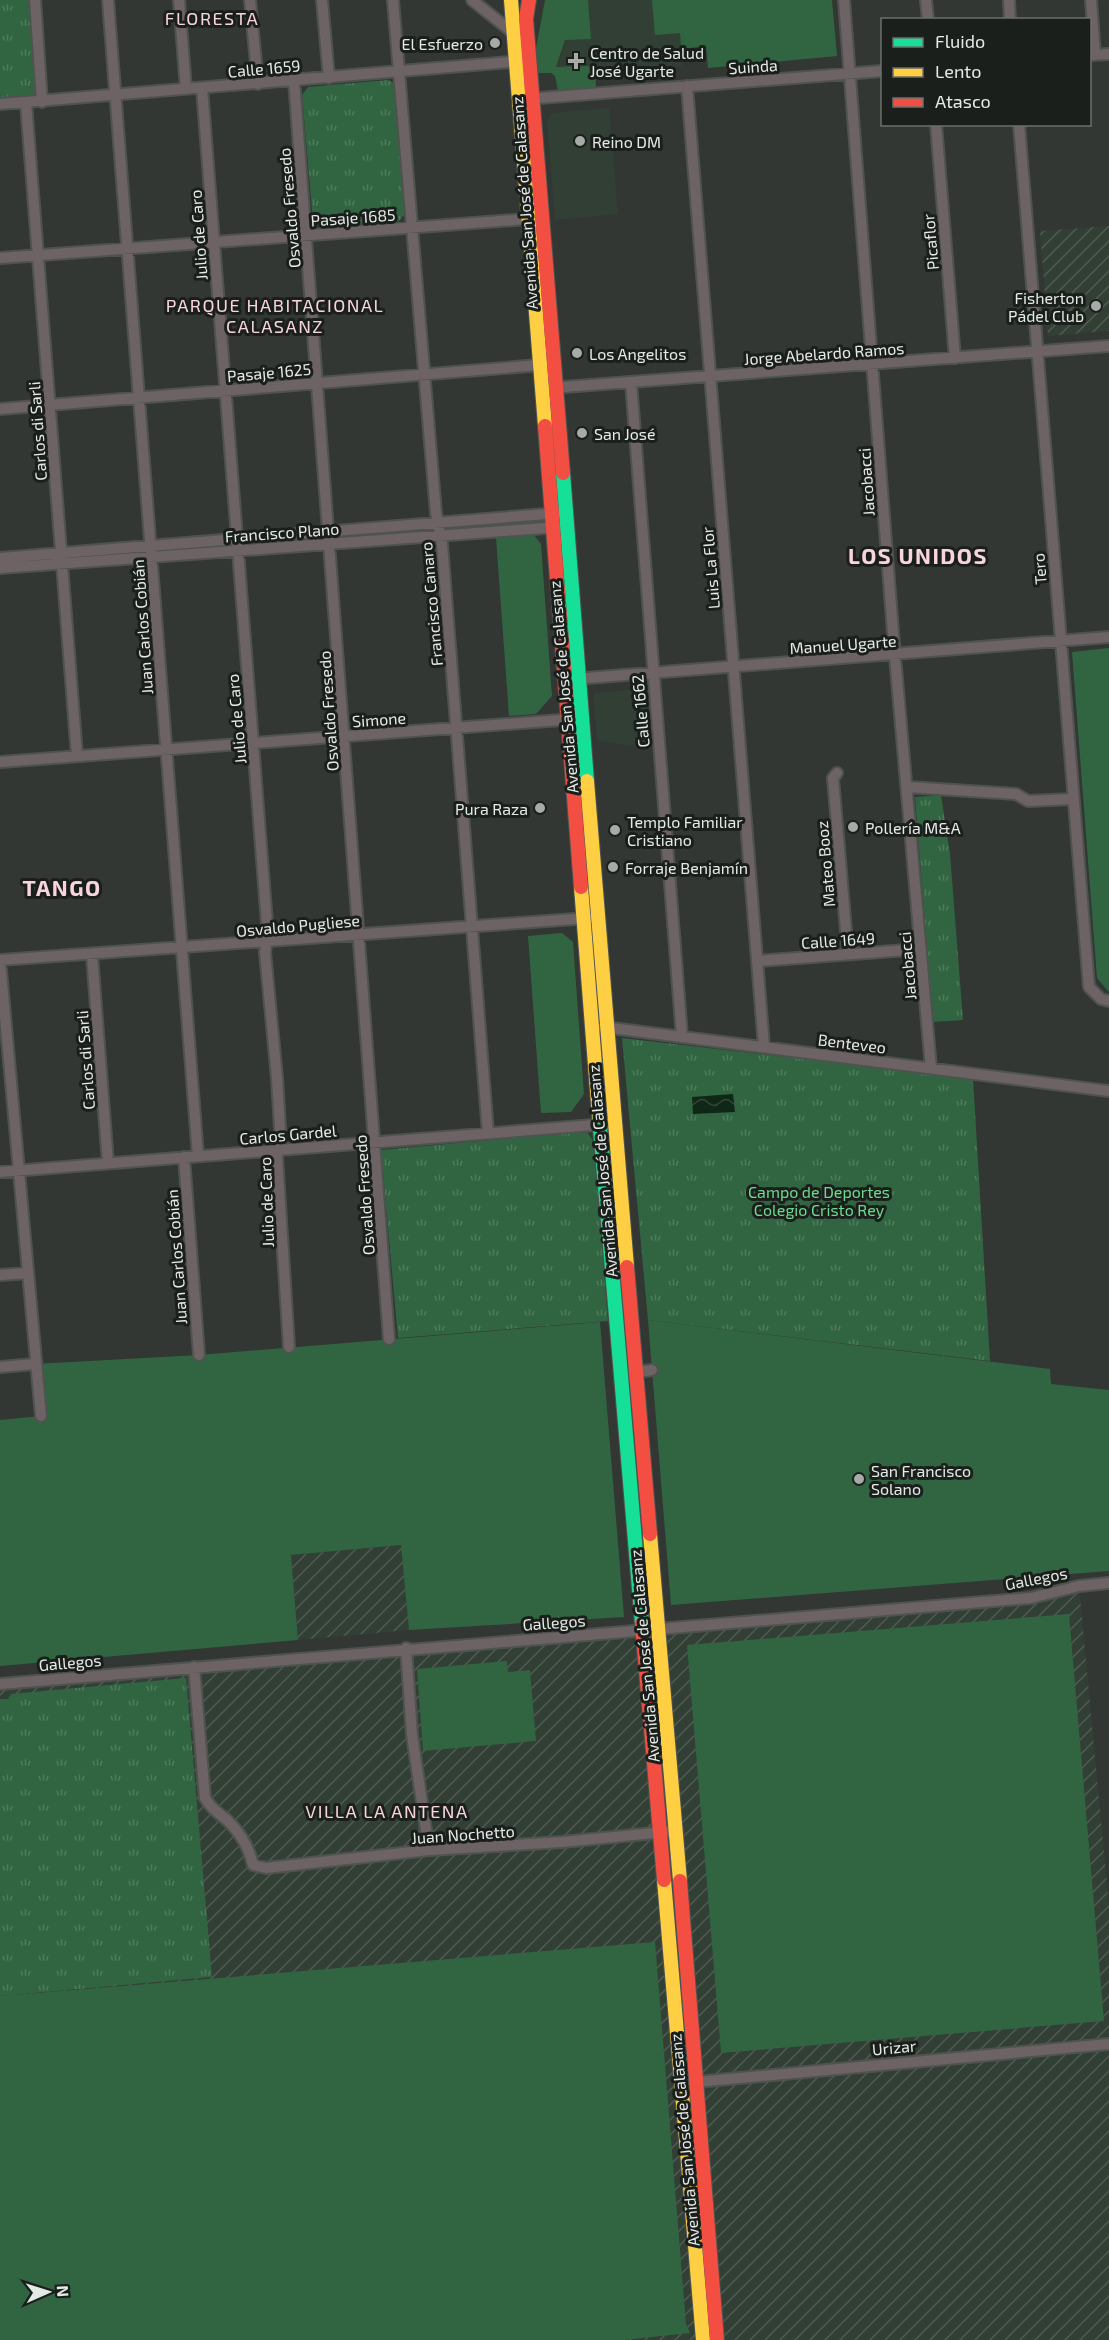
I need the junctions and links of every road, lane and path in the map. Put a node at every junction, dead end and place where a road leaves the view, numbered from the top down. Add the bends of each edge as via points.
1 (35, 0) edge
2 (108, 0) edge
3 (179, 0) edge
4 (250, 0) edge
5 (322, 0) edge
6 (393, 0) edge
7 (472, 0) edge
8 (511, 0) edge
9 (529, 0) edge
10 (844, 0) edge
11 (926, 0) edge
12 (1009, 0) edge
13 (1091, 0) edge
14 (928, 18) edge
15 (1010, 18) edge
16 (520, 35) junction
17 (1109, 54) edge
18 (1092, 55) edge
19 (523, 61) junction
20 (881, 71) edge
21 (399, 72) junction
22 (850, 74) junction
23 (328, 78) junction
24 (294, 81) junction
25 (258, 84) junction
26 (687, 86) junction
27 (202, 88) junction
28 (186, 90) junction
29 (114, 96) junction
30 (526, 99) junction
31 (42, 102) junction
32 (26, 103) junction
33 (0, 104) edge
34 (936, 126) edge
35 (1019, 126) edge
36 (528, 219) junction
37 (412, 228) junction
38 (306, 235) junction
39 (214, 242) junction
40 (127, 249) junction
41 (38, 255) junction
42 (0, 258) edge
43 (1109, 346) edge
44 (1037, 352) junction
45 (955, 358) junction
46 (872, 364) junction
47 (540, 365) junction
48 (424, 374) junction
49 (710, 376) junction
50 (631, 382) junction
51 (317, 383) junction
52 (548, 388) junction
53 (225, 391) junction
54 (139, 398) junction
55 (50, 405) junction
56 (0, 409) edge
57 (558, 513) junction
58 (438, 522) junction
59 (559, 527) junction
60 (329, 531) junction
61 (441, 536) junction
62 (237, 539) junction
63 (330, 544) junction
64 (151, 551) junction
65 (237, 551) junction
66 (0, 558) edge
67 (62, 558) junction
68 (0, 568) edge
69 (1109, 637) edge
70 (1060, 641) junction
71 (896, 656) junction
72 (733, 667) junction
73 (652, 673) junction
74 (572, 680) junction
75 (575, 719) junction
76 (457, 728) junction
77 (345, 736) junction
78 (253, 743) junction
79 (166, 750) junction
80 (77, 756) junction
81 (0, 762) edge
82 (837, 773) dead end
83 (907, 787) junction
84 (1073, 799) junction
85 (598, 918) junction
86 (584, 919) junction
87 (472, 927) junction
88 (359, 934) junction
89 (267, 942) junction
90 (180, 949) junction
91 (921, 949) junction
92 (92, 954) junction
93 (848, 954) junction
94 (0, 960) edge
95 (757, 961) junction
96 (1109, 1001) edge
97 (592, 1026) junction
98 (607, 1027) junction
99 (682, 1037) junction
100 (764, 1047) junction
101 (931, 1068) junction
102 (1109, 1091) edge
103 (615, 1124) junction
104 (600, 1125) junction
105 (488, 1133) junction
106 (375, 1142) junction
107 (279, 1150) junction
108 (198, 1156) junction
109 (184, 1157) junction
110 (108, 1163) junction
111 (17, 1170) junction
112 (0, 1172) edge
113 (28, 1273) junction
114 (0, 1275) edge
115 (389, 1339) dead end
116 (289, 1347) dead end
117 (199, 1354) dead end
118 (35, 1364) junction
119 (0, 1367) edge
120 (652, 1370) dead end
121 (636, 1372) junction
122 (41, 1416) dead end
123 (1109, 1583) edge
124 (659, 1629) junction
125 (643, 1630) junction
126 (406, 1648) junction
127 (194, 1667) junction
128 (0, 1684) edge
129 (675, 1831) junction
130 (660, 1833) junction
131 (429, 1850) junction
132 (1109, 2044) edge
133 (696, 2082) junction
134 (681, 2083) junction
135 (703, 2340) edge
136 (717, 2340) edge

1 - 31 street
2 - 29 street, Juan Carlos Cobián
3 - 28 street
4 - 25 street
5 - 23 street
6 - 21 street, Francisco Canaro
7 - 16 street
8 - 16 main road, Avenida San José de Calasanz
9 - 16 main road, Avenida San José de Calasanz
10 - 22 street, Jacobacci
11 - 14 street
12 - 15 street
13 - 18 street
16 - 19 main road, Avenida San José de Calasanz
17 - 18 street
19 - 21 street, Calle 1659
19 - 30 main road, Avenida San José de Calasanz
20 - 22 street, Suinda
21 - 23 street, Calle 1659
21 - 37 street, Francisco Canaro
22 - 26 street, Suinda
22 - 46 street, Jacobacci
23 - 24 street, Calle 1659
24 - 25 street, Calle 1659
24 - 38 street, Osvaldo Fresedo
25 - 27 street, Calle 1659
26 - 30 street, Suinda
26 - 49 street, Luis La Flor
27 - 28 street, Calle 1659
27 - 39 street, Julio de Caro
28 - 29 street, Calle 1659
29 - 31 street, Calle 1659
29 - 40 street, Juan Carlos Cobián
30 - 36 main road, Avenida San José de Calasanz
30 - 52 main road, Avenida San José de Calasanz
31 - 32 street, Calle 1659
32 - 33 street, Calle 1659
32 - 41 street, Carlos di Sarli
34 - 45 street, Picaflor
35 - 44 street, Tero
36 - 37 street, Pasaje 1685
36 - 47 main road, Avenida San José de Calasanz
37 - 38 street, Pasaje 1685
37 - 48 street, Francisco Canaro
38 - 39 street, Pasaje 1685
38 - 51 street, Osvaldo Fresedo
39 - 40 street, Pasaje 1685
39 - 53 street, Julio de Caro
40 - 41 street, Pasaje 1685
40 - 54 street, Juan Carlos Cobián
41 - 42 street, Pasaje 1685
41 - 55 street, Carlos di Sarli
43 - 44 street, Jorge Abelardo Ramos
44 - 45 street, Jorge Abelardo Ramos
44 - 70 street, Tero
45 - 46 street, Jorge Abelardo Ramos
46 - 49 street, Jorge Abelardo Ramos
46 - 71 street, Jacobacci
47 - 48 street, Pasaje 1625
47 - 52 main road, Avenida San José de Calasanz
48 - 51 street, Pasaje 1625
48 - 58 street, Francisco Canaro
49 - 50 street, Jorge Abelardo Ramos
49 - 72 street, Luis La Flor
50 - 52 street, Jorge Abelardo Ramos
50 - 73 street, Calle 1662
51 - 53 street, Pasaje 1625
51 - 60 street, Osvaldo Fresedo
52 - 57 main road, Avenida San José de Calasanz
53 - 54 street, Pasaje 1625
53 - 62 street, Julio de Caro
54 - 55 street, Pasaje 1625
54 - 64 street, Juan Carlos Cobián
55 - 56 street, Pasaje 1625
55 - 67 street, Carlos di Sarli
57 - 58 street, Francisco Plano
57 - 59 main road, Avenida San José de Calasanz
58 - 60 street, Francisco Plano
58 - 61 street, Francisco Canaro
59 - 61 street, Francisco Plano
59 - 74 main road, Avenida San José de Calasanz
60 - 62 street, Francisco Plano
60 - 63 street, Osvaldo Fresedo
61 - 63 street, Francisco Plano
61 - 76 street, Francisco Canaro
62 - 64 street, Francisco Plano
62 - 65 street, Julio de Caro
63 - 65 street, Francisco Plano
63 - 77 street, Osvaldo Fresedo
64 - 65 street, Francisco Plano
64 - 67 street, Francisco Plano
64 - 79 street, Juan Carlos Cobián
65 - 78 street, Julio de Caro
66 - 67 street, Francisco Plano
67 - 68 street, Francisco Plano
67 - 80 street, Carlos di Sarli
69 - 70 street, Manuel Ugarte
70 - 71 street, Manuel Ugarte
70 - 84 street, Tero
71 - 72 street, Manuel Ugarte
71 - 83 street, Jacobacci
72 - 73 street, Manuel Ugarte
72 - 95 street, Luis La Flor
73 - 74 street, Manuel Ugarte
73 - 99 street, Calle 1662
74 - 75 main road, Avenida San José de Calasanz
75 - 76 street, Simone
75 - 85 main road, Avenida San José de Calasanz
75 - 86 main road, Avenida San José de Calasanz
76 - 77 street, Simone
76 - 87 street, Francisco Canaro
77 - 78 street, Simone
77 - 88 street, Osvaldo Fresedo
78 - 79 street, Simone
78 - 89 street, Julio de Caro
79 - 80 street, Simone
79 - 90 street, Juan Carlos Cobián
80 - 81 street, Simone
82 - 93 street, Mateo Booz via 833,778
83 - 84 street via 1016,794 1028,801
83 - 91 street, Jacobacci
84 - 96 street, Tero via 1089,987
85 - 86 street, Osvaldo Pugliese
85 - 98 main road, Avenida San José de Calasanz
86 - 87 street, Osvaldo Pugliese
86 - 97 main road, Avenida San José de Calasanz
87 - 88 street, Osvaldo Pugliese
87 - 105 street, Francisco Canaro
88 - 89 street, Osvaldo Pugliese
88 - 106 street, Osvaldo Fresedo
89 - 90 street, Osvaldo Pugliese
89 - 107 street, Julio de Caro
90 - 92 street, Osvaldo Pugliese
90 - 108 street, Juan Carlos Cobián
91 - 93 street, Calle 1649
91 - 101 street, Jacobacci
92 - 94 street, Osvaldo Pugliese
92 - 110 street, Carlos di Sarli
93 - 95 street, Calle 1649
94 - 111 street
95 - 100 street, Luis La Flor
97 - 98 street, Benteveo
97 - 104 main road, Avenida San José de Calasanz
98 - 99 street, Benteveo
98 - 103 main road, Avenida San José de Calasanz
99 - 100 street, Benteveo
100 - 101 street, Benteveo
101 - 102 street, Benteveo
103 - 104 street, Carlos Gardel
103 - 121 main road, Avenida San José de Calasanz
104 - 105 street, Carlos Gardel
104 - 125 main road, Avenida San José de Calasanz
105 - 106 street, Carlos Gardel
106 - 107 street, Carlos Gardel
106 - 115 street, Osvaldo Fresedo
107 - 108 street, Carlos Gardel
107 - 116 street, Julio de Caro
108 - 109 street, Carlos Gardel
109 - 110 street, Carlos Gardel
109 - 117 street, Juan Carlos Cobián
110 - 111 street, Carlos Gardel
111 - 112 street, Carlos Gardel
111 - 113 street
113 - 114 street
113 - 118 street
118 - 119 street
118 - 122 street
120 - 121 street
121 - 124 main road, Avenida San José de Calasanz
123 - 124 street, Gallegos via 1031,1598
124 - 125 street, Gallegos
124 - 129 main road, Avenida San José de Calasanz
125 - 126 street, Gallegos
125 - 130 main road, Avenida San José de Calasanz
126 - 127 street, Gallegos
126 - 131 street via 412,1735
127 - 128 street, Gallegos
127 - 131 street, Juan Nochetto via 205,1798 210,1808 242,1838 254,1865 266,1868
129 - 130 street, Juan Nochetto
129 - 133 main road, Avenida San José de Calasanz
130 - 131 street, Juan Nochetto
130 - 134 main road, Avenida San José de Calasanz
132 - 133 street, Urizar
133 - 134 main road, Urizar
133 - 136 main road, Avenida San José de Calasanz
134 - 135 main road, Avenida San José de Calasanz

